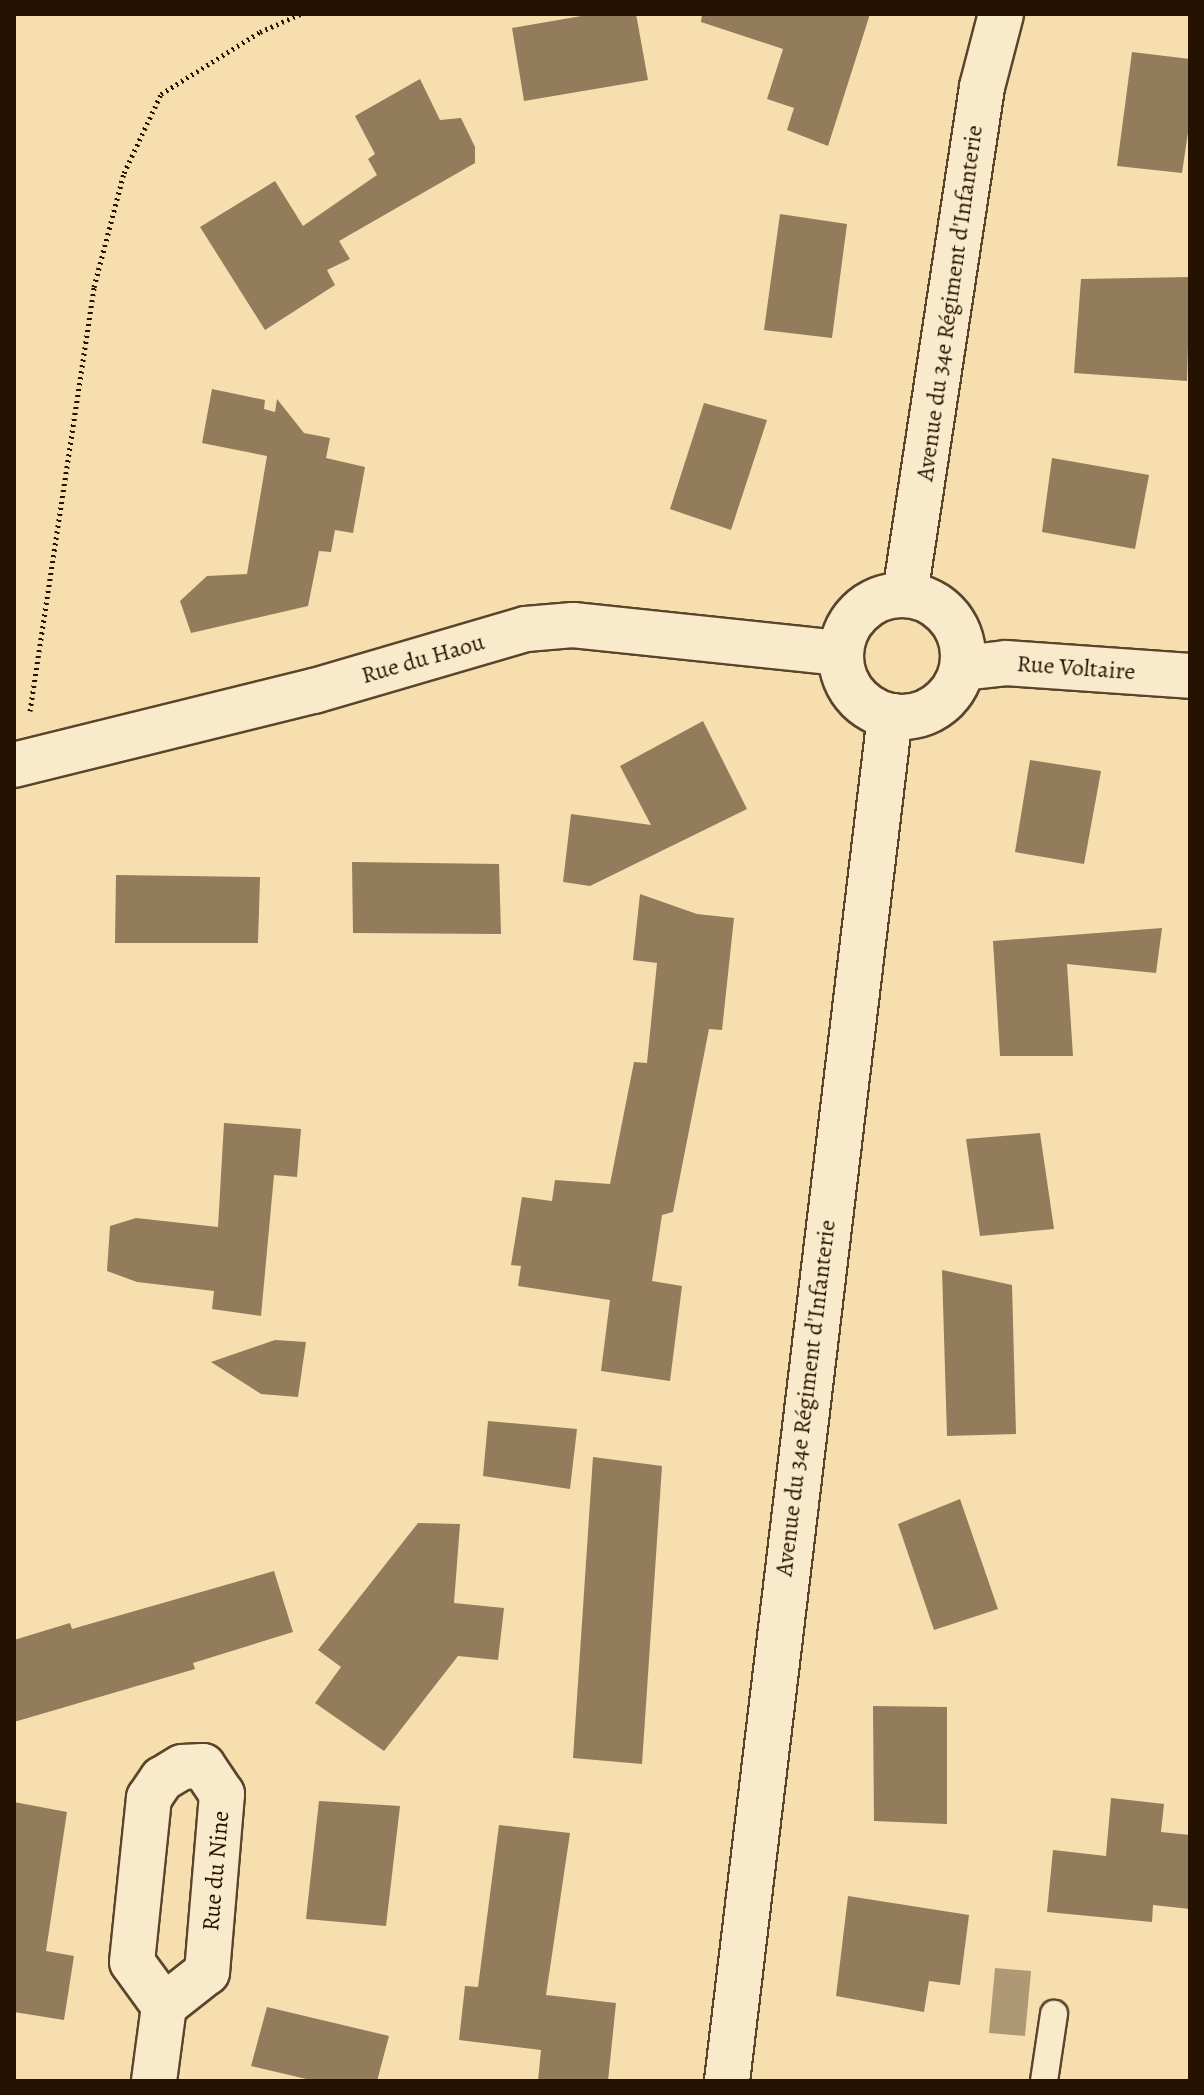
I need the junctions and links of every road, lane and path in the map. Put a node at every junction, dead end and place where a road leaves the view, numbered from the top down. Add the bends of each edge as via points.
1 (300, 14) edge
2 (1001, 14) edge
3 (905, 594) junction
4 (840, 653) junction
5 (963, 668) junction
6 (1190, 676) edge
7 (890, 716) junction
8 (18, 764) edge
9 (164, 2006) junction
10 (1054, 2014) dead end
11 (154, 2081) edge
12 (727, 2081) edge
13 (1044, 2081) edge

1 - 8 path via 260,32 161,94 124,173 94,287
2 - 3 street, Avenue du 34e Régiment d'Infanterie via 982,87
3 - 4 street via 884,597 859,611 846,629
3 - 5 street via 935,603 951,618 964,647
4 - 7 street via 854,693
4 - 8 street, Rue du Haou via 573,625 526,629 314,691
5 - 6 street, Rue Voltaire via 1006,663
5 - 7 street via 935,709
7 - 12 street, Avenue du 34e Régiment d'Infanterie
9 - 9 street, Rue du Nine via 132,1962 149,1798 162,1779 182,1767 203,1766 222,1794 207,1972
9 - 11 street
10 - 13 lane

